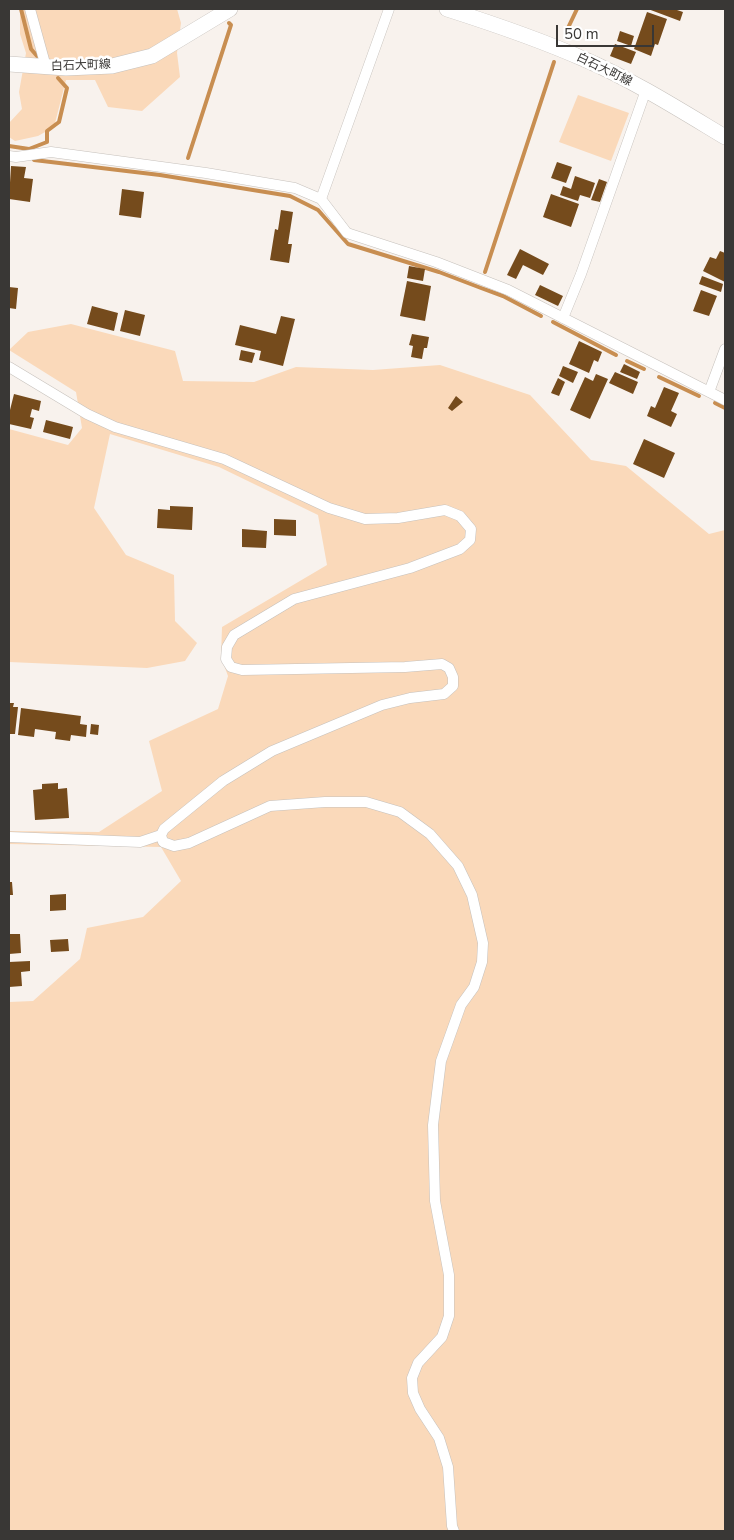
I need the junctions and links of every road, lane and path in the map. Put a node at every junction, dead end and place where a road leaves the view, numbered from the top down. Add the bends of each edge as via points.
1 (30, 9) edge
2 (230, 9) edge
3 (389, 9) edge
4 (447, 9) edge
5 (9, 64) edge
6 (46, 67) junction
7 (646, 90) junction
8 (725, 137) edge
9 (9, 156) edge
10 (322, 199) junction
11 (563, 318) junction
12 (725, 348) edge
13 (9, 367) edge
14 (709, 392) junction
15 (725, 400) edge
16 (161, 835) junction
17 (9, 837) edge
18 (454, 1531) edge

1 - 6 street
2 - 6 main road, 白石大町線 via 152,56 112,66
3 - 10 street
4 - 7 main road, 白石大町線 via 587,60
5 - 6 main road, 白石大町線
7 - 8 main road, 白石大町線
7 - 11 street
9 - 10 street via 51,152 206,173 296,188
10 - 11 street via 347,233 508,290
11 - 14 street
12 - 14 street
13 - 16 street via 108,424 224,459 329,508 364,519 398,518 445,510 460,516 470,529 470,540 460,549 410,568 294,599 234,635 226,647 226,659 231,667 242,670 442,664 454,677 453,686 444,694 382,705 272,751 224,780 164,829
14 - 15 street
16 - 17 street via 140,842
16 - 18 street via 163,842 174,846 189,843 270,806 366,802 400,812 430,834 458,866 472,895 483,943 482,962 474,987 461,1005 441,1060 433,1125 436,1200 449,1275 450,1316 442,1337 418,1363 412,1378 413,1393 439,1438 448,1468

